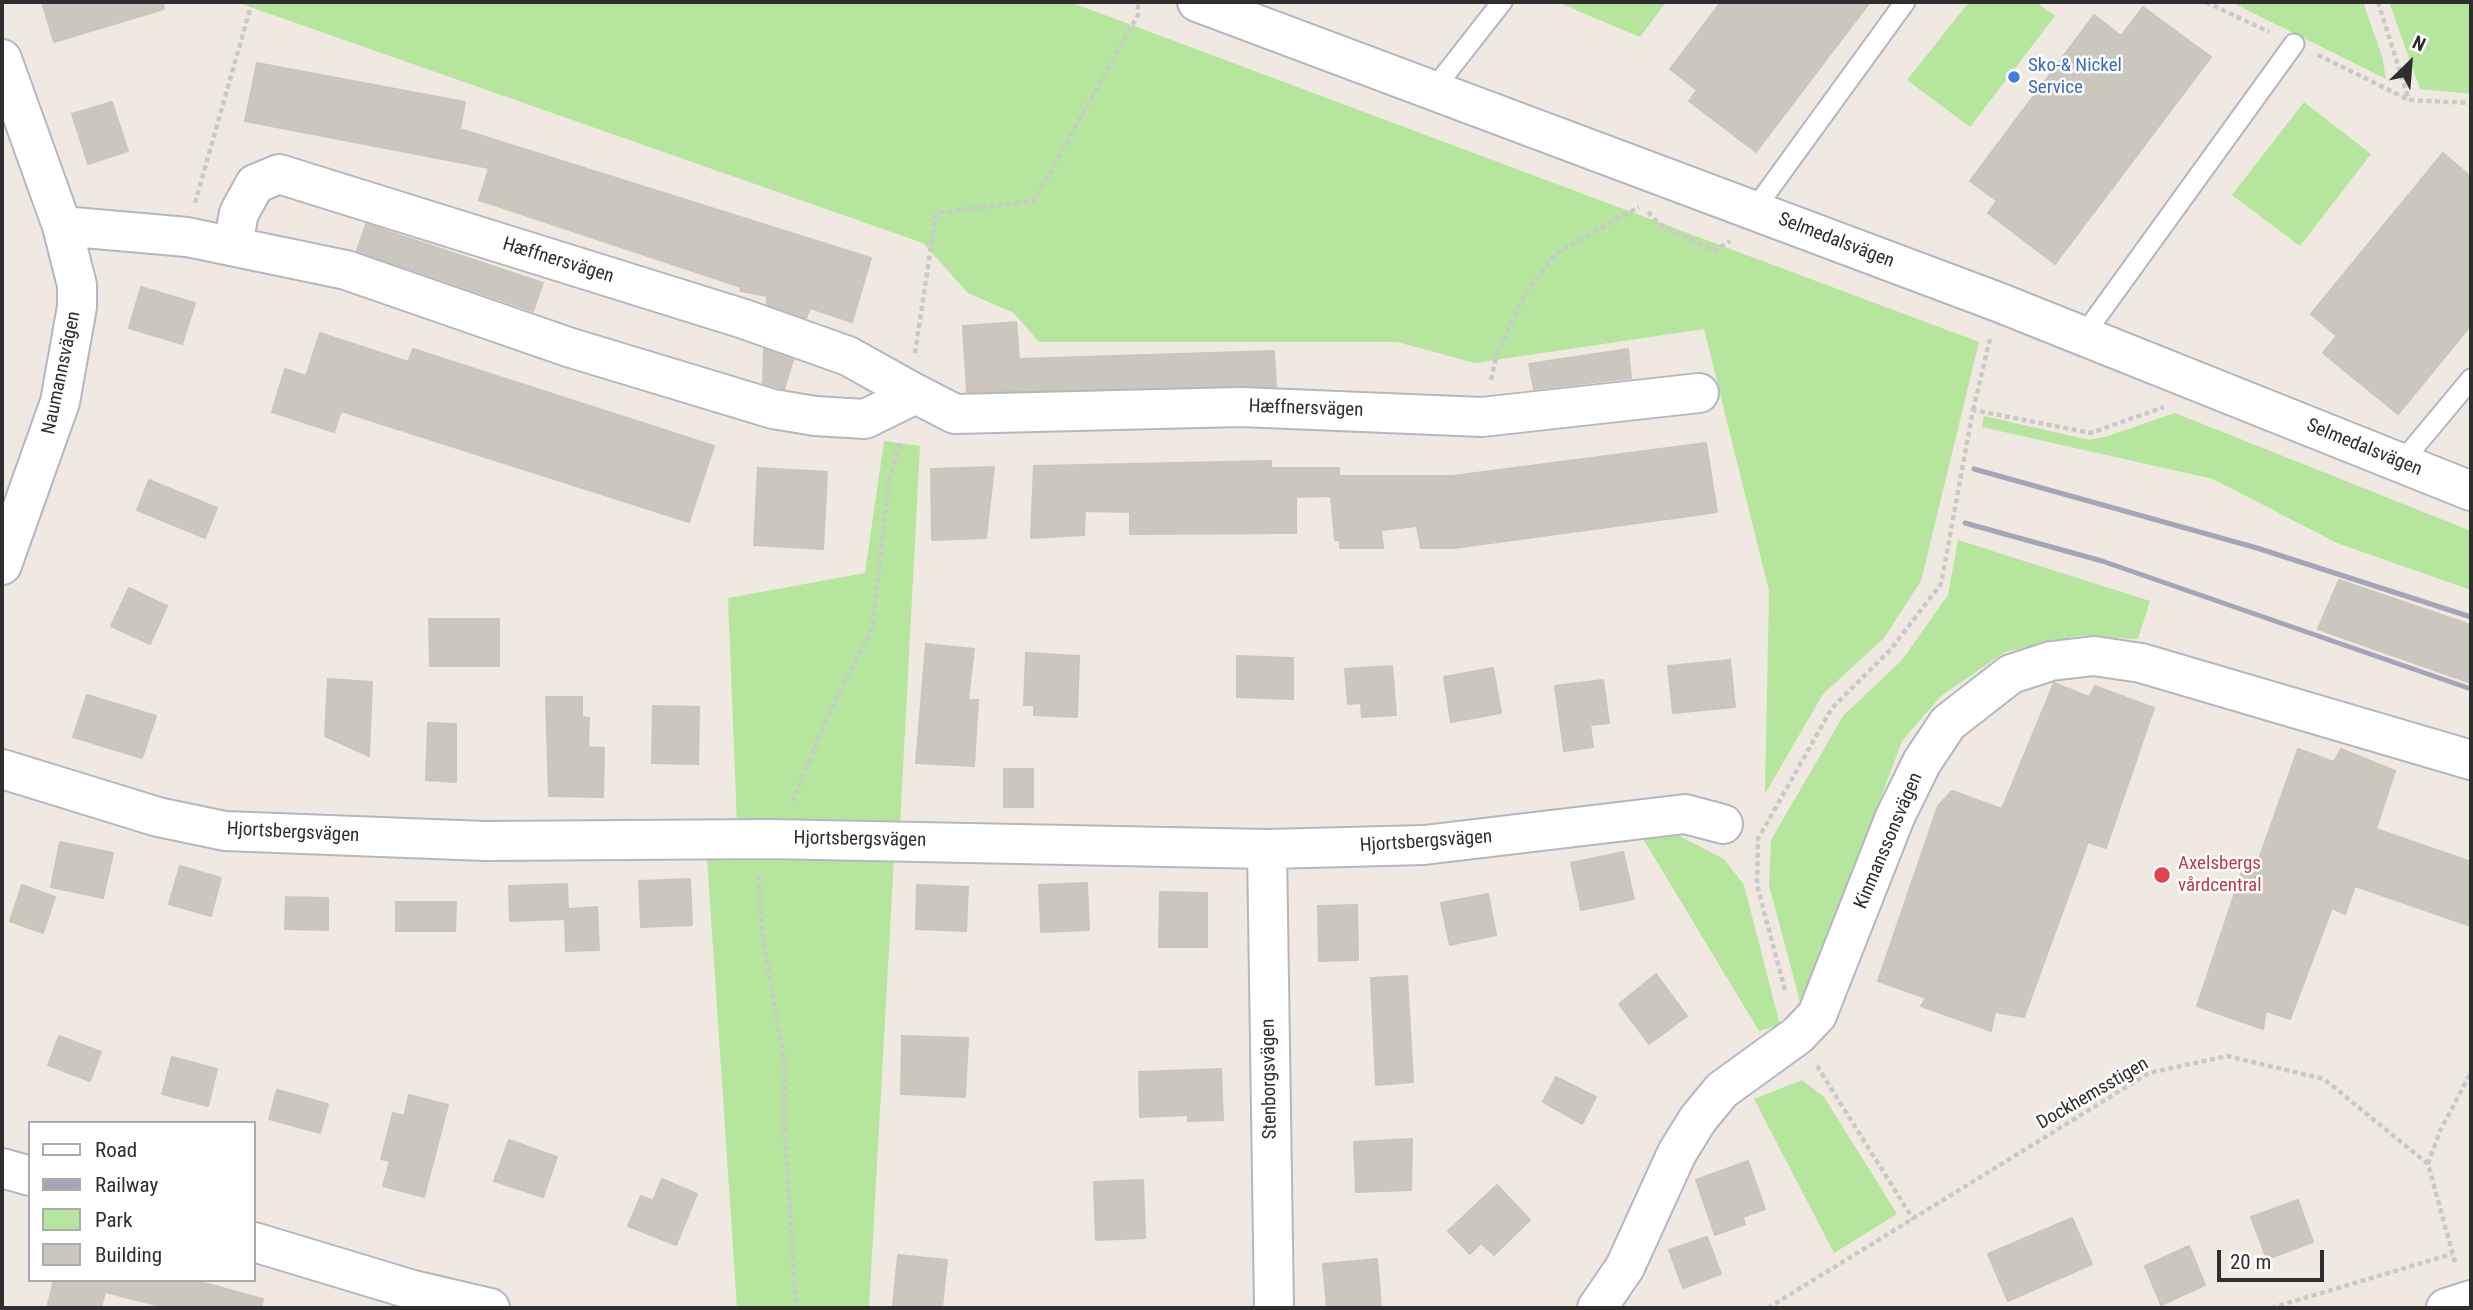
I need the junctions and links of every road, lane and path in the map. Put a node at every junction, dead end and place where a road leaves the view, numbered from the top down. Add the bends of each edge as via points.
1 (252, 2) edge
2 (1138, 2) edge
3 (1197, 2) edge
4 (1502, 2) edge
5 (1905, 2) edge
6 (2206, 2) edge
7 (2378, 2) edge
8 (2294, 44) junction
9 (2, 59) edge
10 (1433, 90) junction
11 (2409, 100) junction
12 (2471, 103) edge
13 (1761, 213) junction
14 (62, 226) junction
15 (187, 237) junction
16 (233, 244) junction
17 (919, 314) dead end
18 (2083, 336) junction
19 (1988, 347) dead end
20 (2177, 373) junction
21 (2471, 379) edge
22 (1699, 393) dead end
23 (916, 394) junction
24 (1973, 410) junction
25 (1482, 417) junction
26 (2401, 463) junction
27 (2471, 491) edge
28 (2, 565) edge
29 (2471, 760) edge
30 (2, 769) edge
31 (1723, 824) dead end
32 (763, 839) junction
33 (1267, 849) junction
34 (1798, 1035) junction
35 (2471, 1072) edge
36 (2428, 1164) junction
37 (2, 1168) edge
38 (28, 1176) edge
39 (1913, 1219) junction
40 (256, 1243) edge
41 (2452, 1254) junction
42 (2461, 1303) edge
43 (490, 1308) edge
44 (796, 1308) edge
45 (1274, 1308) edge
46 (1597, 1308) edge
47 (1768, 1308) edge
48 (2271, 1308) edge

1 - 15 path
2 - 17 path via 1138,15 1034,201 936,213
3 - 10 street, Selmedalsvägen
4 - 10 lane
5 - 13 lane
6 - 8 path
7 - 11 path
8 - 11 path
8 - 18 lane
9 - 14 street, Naumannsvägen
10 - 13 street, Selmedalsvägen
11 - 12 path
13 - 18 street, Selmedalsvägen
13 - 25 path via 1714,251 1659,223 1643,205 1556,254 1524,296 1497,353
14 - 15 street
14 - 28 street, Naumannsvägen via 77,285 74,335 53,426
15 - 16 street
16 - 23 street via 346,270 568,347 773,409 865,419
16 - 23 street, Hæffnersvägen via 239,213 255,184 279,174 744,319 848,356
18 - 20 street, Selmedalsvägen
19 - 24 path
20 - 24 path via 2163,409 2091,433
20 - 26 street, Selmedalsvägen
21 - 26 lane
22 - 25 street, Hæffnersvägen
23 - 25 street, Hæffnersvägen via 955,414 1241,407
23 - 32 path via 889,480 872,629 830,711 799,792
24 - 34 path via 1941,584 1891,649 1832,708 1758,839 1757,885
26 - 27 street, Selmedalsvägen
29 - 34 street, Kinmanssonsvägen via 2141,663 2094,656 2051,661 2011,674 1948,723 1922,762 1895,817 1817,1015
30 - 32 street, Hjortsbergsvägen via 158,817 225,831 485,841
31 - 33 street, Hjortsbergsvägen via 1685,814 1424,845
32 - 33 street, Hjortsbergsvägen
32 - 44 path via 758,890 785,1067
33 - 45 street, Stenborgsvägen
34 - 39 path
34 - 46 street, Kinmanssonsvägen via 1721,1090 1698,1119 1677,1153 1625,1267
35 - 36 path
36 - 39 path, Dockhemsstigen via 2324,1079 2227,1056 2150,1073
36 - 41 path
37 - 38 street
39 - 47 path, Dockhemsstigen
40 - 43 street
41 - 42 path
41 - 48 path

